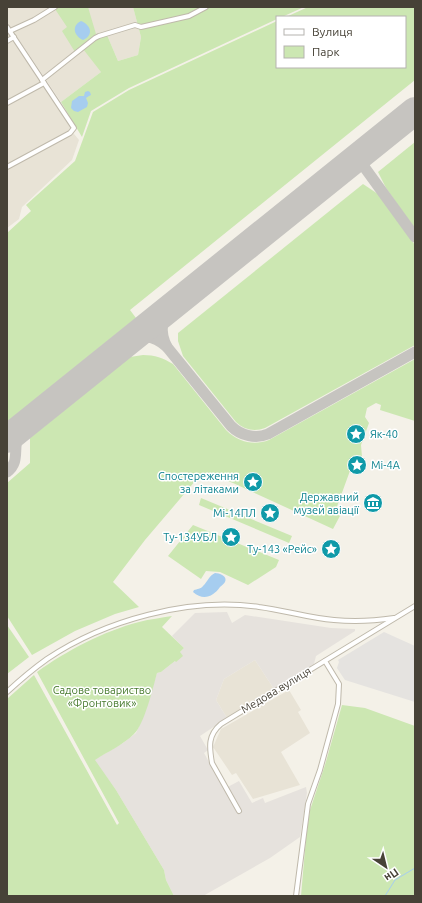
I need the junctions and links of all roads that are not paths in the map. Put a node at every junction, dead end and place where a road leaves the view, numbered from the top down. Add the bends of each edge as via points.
1 (55, 7) edge
2 (206, 7) edge
3 (7, 27) edge
4 (10, 31) junction
5 (14, 37) junction
6 (7, 41) edge
7 (43, 82) junction
8 (7, 103) edge
9 (7, 167) edge
10 (415, 606) edge
11 (394, 618) junction
12 (325, 661) junction
13 (7, 692) edge
14 (239, 811) dead end
15 (296, 896) edge

1 - 4 street
2 - 7 street via 189,16 141,28 134,25 99,36
3 - 4 street
4 - 5 street
5 - 6 street
5 - 7 street
7 - 8 street
7 - 9 street via 74,128 70,133
10 - 11 street, Медова вулиця
11 - 12 street, Медова вулиця
11 - 13 street via 349,622 259,607 230,605 183,608 135,619 69,646 33,669
12 - 14 street, Медова вулиця via 221,724 213,732 210,740 212,763
12 - 15 street via 339,684 338,704 308,804

